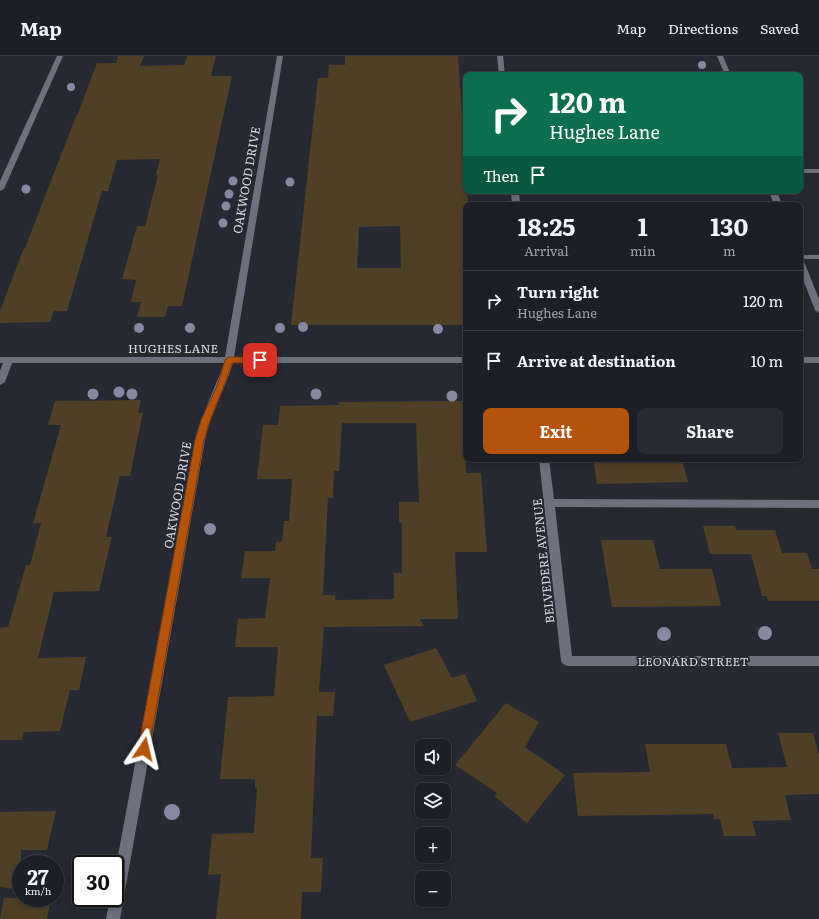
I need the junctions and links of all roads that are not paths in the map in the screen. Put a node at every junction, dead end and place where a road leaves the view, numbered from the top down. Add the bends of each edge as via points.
1 (60, 56) edge
2 (280, 56) edge
3 (500, 56) edge
4 (720, 56) edge
5 (502, 72) edge
6 (727, 72) edge
7 (803, 171) edge
8 (819, 171) edge
9 (0, 190) edge
10 (803, 257) edge
11 (819, 257) edge
12 (803, 269) edge
13 (819, 310) edge
14 (5, 360) edge
15 (229, 360) junction
16 (463, 360) edge
17 (803, 360) edge
18 (819, 360) edge
19 (0, 382) edge
20 (544, 462) edge
21 (549, 503) junction
22 (819, 504) edge
23 (566, 661) joint
24 (819, 662) edge
25 (113, 919) edge

1 - 9 street
2 - 15 street, OAKWOOD DRIVE
3 - 5 street
4 - 6 street
7 - 8 street
10 - 11 street
12 - 13 street
14 - 15 street, HUGHES LANE
14 - 19 street
15 - 16 street, HUGHES LANE
15 - 25 street, OAKWOOD DRIVE via 221,386 205,420 200,440
17 - 18 street
20 - 21 street, BELVEDERE AVENUE
21 - 22 street
21 - 23 street, BELVEDERE AVENUE
23 - 24 street, LEONARD STREET

